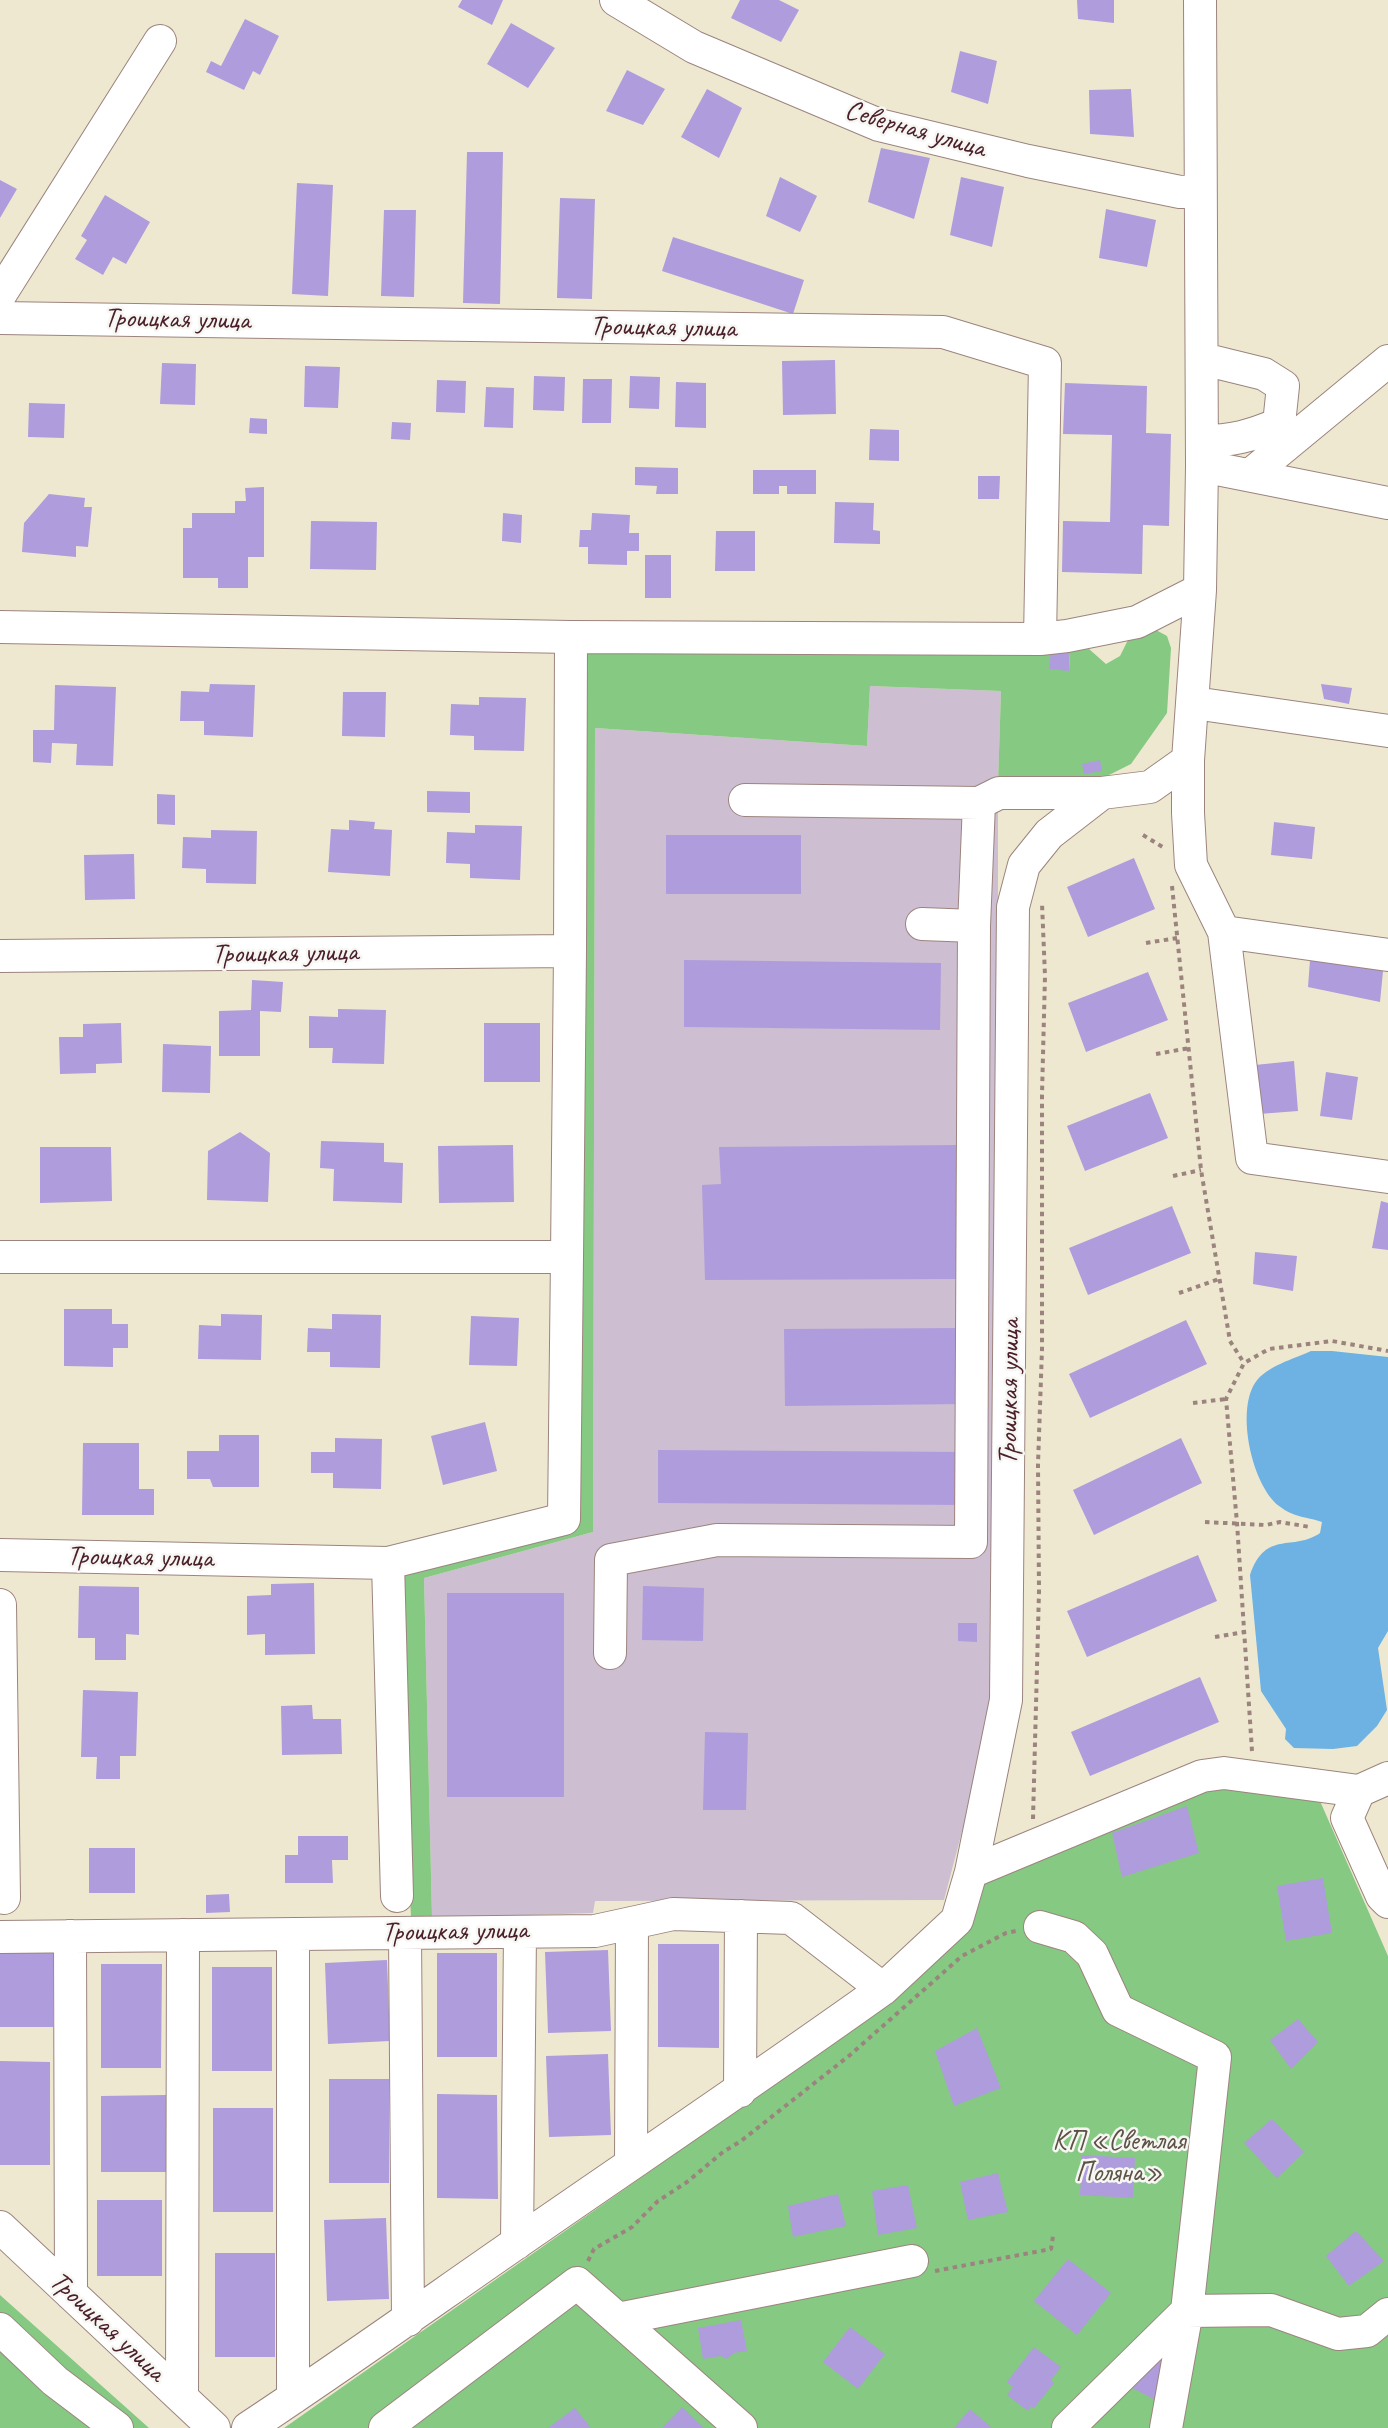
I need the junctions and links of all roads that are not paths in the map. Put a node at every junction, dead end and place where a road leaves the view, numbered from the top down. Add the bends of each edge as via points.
1 (616, 0) edge
2 (1200, 0) edge
3 (160, 40) dead end
4 (1199, 191) junction
5 (0, 295) edge
6 (0, 318) edge
7 (1203, 359) junction
8 (1388, 361) edge
9 (1202, 453) junction
10 (1250, 475) junction
11 (1388, 503) edge
12 (1200, 590) junction
13 (0, 627) edge
14 (571, 638) junction
15 (1053, 638) junction
16 (1194, 703) junction
17 (1388, 731) edge
18 (1188, 760) junction
19 (1102, 793) junction
20 (745, 800) dead end
21 (979, 803) junction
22 (922, 924) dead end
23 (974, 926) junction
24 (1224, 932) junction
25 (570, 951) junction
26 (1388, 955) edge
27 (0, 956) edge
28 (1388, 1178) edge
29 (0, 1257) edge
30 (567, 1257) junction
31 (0, 1555) edge
32 (388, 1563) junction
33 (0, 1605) edge
34 (610, 1653) dead end
35 (1388, 1778) edge
36 (1359, 1791) junction
37 (971, 1872) junction
38 (397, 1896) dead end
39 (4, 1898) dead end
40 (1388, 1902) edge
41 (741, 1916) junction
42 (632, 1923) junction
43 (1040, 1927) road end
44 (520, 1932) junction
45 (405, 1933) junction
46 (293, 1934) junction
47 (183, 1935) junction
48 (70, 1936) junction
49 (0, 1937) edge
50 (883, 1989) junction
51 (740, 2091) junction
52 (631, 2164) junction
53 (0, 2227) edge
54 (517, 2243) junction
55 (912, 2261) road end
56 (71, 2294) junction
57 (1187, 2311) junction
58 (1388, 2314) edge
59 (618, 2319) junction
60 (408, 2320) junction
61 (0, 2329) edge
62 (182, 2397) junction
63 (293, 2398) junction
64 (117, 2428) edge
65 (214, 2428) edge
66 (249, 2428) edge
67 (385, 2428) edge
68 (741, 2428) edge
69 (1068, 2428) edge
70 (1166, 2428) edge

1 - 4 street, Северная улица via 693,47 879,125 1052,166 1180,192
2 - 4 street
3 - 5 street
4 - 7 street
6 - 15 street, Троицкая улица via 943,332 1045,363
7 - 9 street
7 - 9 street via 1264,374 1282,386 1279,423 1250,436 1222,441
8 - 10 street
9 - 10 street
9 - 12 street
10 - 11 street
12 - 15 street via 1137,622
12 - 16 street
13 - 14 street
14 - 15 street
14 - 25 street, Троицкая улица
16 - 17 street
16 - 18 street
18 - 19 street via 1150,787
18 - 24 street via 1191,865
19 - 21 street via 999,794
19 - 37 street, Троицкая улица via 1049,834 1024,866 1013,907 1006,1700
20 - 21 street
21 - 23 street
22 - 23 street
23 - 34 street via 971,1542 717,1540 611,1560
24 - 26 street
24 - 28 street via 1252,1158
25 - 27 street, Троицкая улица
25 - 30 street, Троицкая улица
29 - 30 street
30 - 32 street, Троицкая улица via 564,1520
31 - 32 street, Троицкая улица
32 - 38 street, Троицкая улица
33 - 39 street
35 - 36 street
36 - 37 street via 1224,1773 1202,1776
36 - 40 street via 1347,1818
37 - 50 street, Троицкая улица via 957,1920
41 - 42 street, Троицкая улица via 673,1914
41 - 50 street, Троицкая улица via 791,1918
41 - 51 street
42 - 44 street, Троицкая улица via 595,1931
42 - 52 street
43 - 57 street via 1074,1937 1092,1954 1118,2010 1215,2057
44 - 45 street, Троицкая улица
44 - 54 street
45 - 46 street, Троицкая улица
45 - 60 street
46 - 47 street, Троицкая улица
46 - 63 street
47 - 48 street, Троицкая улица
47 - 62 street
48 - 49 street, Троицкая улица
48 - 56 street
50 - 51 street, Троицкая улица
51 - 52 street, Троицкая улица
52 - 54 street, Троицкая улица
53 - 56 street, Троицкая улица
54 - 60 street, Троицкая улица
55 - 59 street
56 - 62 street, Троицкая улица
57 - 58 street via 1271,2310 1338,2334 1367,2331
57 - 69 street
57 - 70 street
59 - 67 street via 577,2283
59 - 68 street
60 - 63 street, Троицкая улица
61 - 64 street via 55,2381
62 - 65 street, Троицкая улица
63 - 66 street, Троицкая улица

